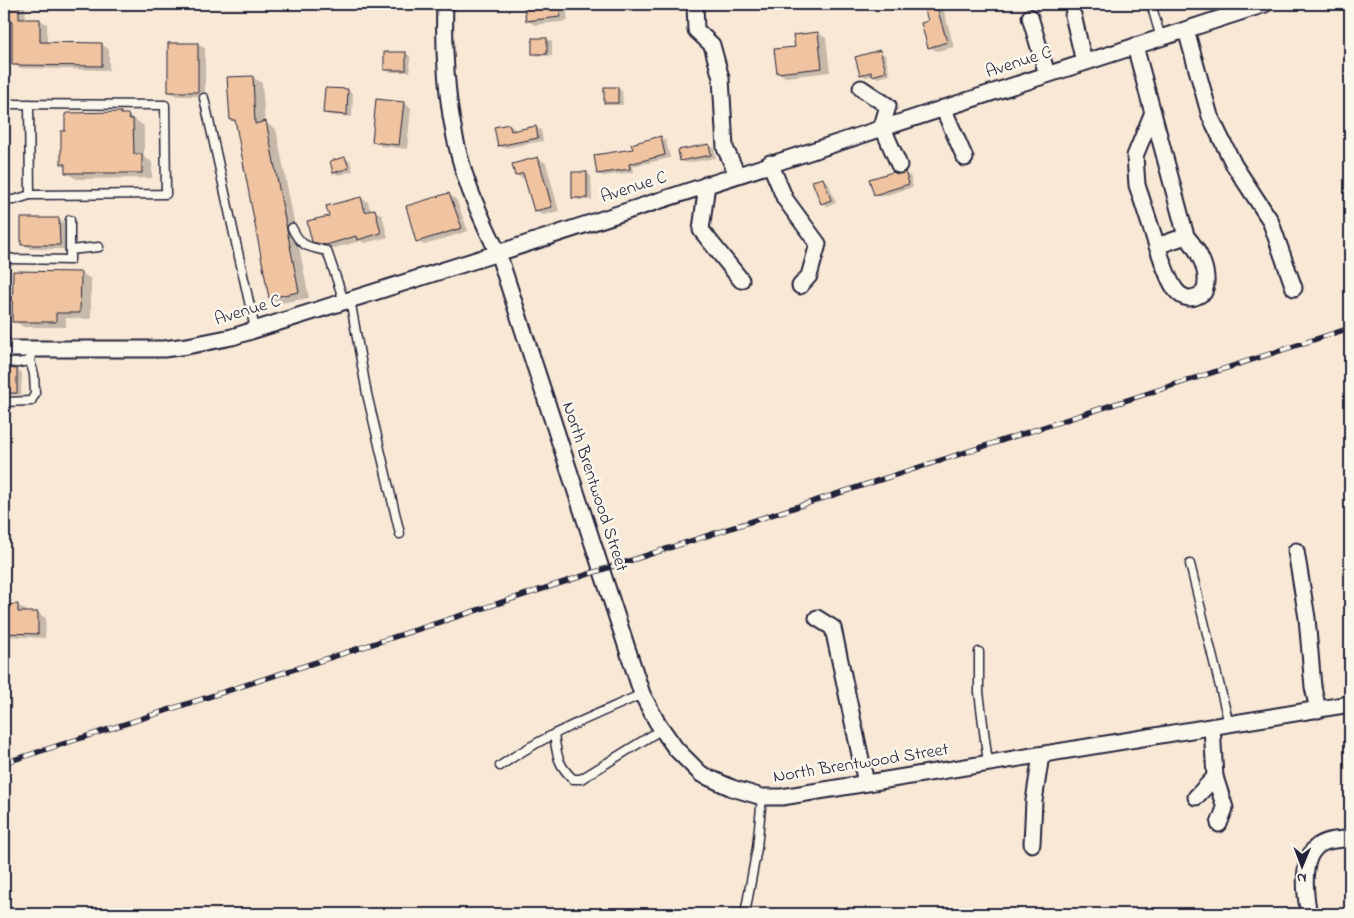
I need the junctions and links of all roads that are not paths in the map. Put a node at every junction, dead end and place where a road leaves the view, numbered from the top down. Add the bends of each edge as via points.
1 (445, 4) edge
2 (694, 4) edge
3 (1150, 4) edge
4 (1265, 4) edge
5 (1073, 15) dead end
6 (1030, 17) dead end
7 (1186, 30) junction
8 (1161, 38) junction
9 (1135, 46) junction
10 (1084, 62) junction
11 (1047, 74) junction
12 (861, 88) dead end
13 (204, 98) dead end
14 (4, 104) edge
15 (29, 104) junction
16 (942, 108) junction
17 (1153, 112) junction
18 (884, 128) junction
19 (965, 158) dead end
20 (770, 163) junction
21 (899, 165) dead end
22 (737, 174) junction
23 (707, 184) junction
24 (30, 195) junction
25 (4, 200) edge
26 (70, 220) dead end
27 (292, 228) dead end
28 (1186, 236) junction
29 (1157, 246) junction
30 (99, 247) dead end
31 (70, 250) junction
32 (498, 253) junction
33 (4, 256) edge
34 (741, 280) dead end
35 (800, 286) dead end
36 (1294, 288) dead end
37 (347, 300) junction
38 (4, 324) edge
39 (255, 329) junction
40 (4, 353) edge
41 (31, 355) junction
42 (4, 402) edge
43 (400, 534) dead end
44 (1296, 551) dead end
45 (1190, 564) dead end
46 (817, 618) dead end
47 (979, 652) dead end
48 (642, 694) junction
49 (1350, 704) edge
50 (1318, 710) junction
51 (1229, 724) junction
52 (1212, 727) junction
53 (662, 729) junction
54 (554, 734) junction
55 (1041, 755) junction
56 (988, 763) junction
57 (500, 766) dead end
58 (1216, 777) junction
59 (866, 783) junction
60 (762, 797) junction
61 (1196, 797) dead end
62 (1219, 824) dead end
63 (1350, 838) edge
64 (1032, 844) dead end
65 (745, 914) edge
66 (1309, 914) edge

1 - 32 street, North Brentwood Street via 446,69 458,152 470,190
2 - 22 street via 696,30 712,45 721,78 725,148
3 - 8 lane
4 - 7 street, Avenue C
5 - 10 street
6 - 11 street
7 - 8 street, Avenue C
7 - 36 street via 1210,116 1234,165 1270,220
8 - 9 street, Avenue C
9 - 10 street, Avenue C
9 - 17 street
10 - 11 street, Avenue C
11 - 16 street, Avenue C
12 - 18 street via 888,106
13 - 39 lane
14 - 15 lane
15 - 24 lane
15 - 24 lane via 165,106 166,125 166,194
16 - 18 street, Avenue C
16 - 19 street
17 - 28 street
17 - 29 street via 1135,156 1137,185
18 - 20 street, Avenue C
18 - 21 street
20 - 22 street, Avenue C
20 - 35 street via 785,199 818,244 809,276
22 - 23 street, Avenue C
23 - 32 street, Avenue C
23 - 34 street via 701,230
24 - 25 lane
26 - 31 lane
27 - 37 lane via 305,247 327,251
28 - 29 street
28 - 29 street via 1192,242 1207,278 1204,292 1198,296 1187,299 1173,288
30 - 31 lane
31 - 33 lane via 70,260 13,260
32 - 37 street, Avenue C
32 - 48 street, North Brentwood Street
37 - 39 street, Avenue C
37 - 43 lane
38 - 40 lane
39 - 41 street, Avenue C via 164,349
40 - 41 street, Avenue C
41 - 42 lane via 35,394 32,401
44 - 50 street
45 - 51 lane
46 - 59 street via 833,628
47 - 56 lane via 979,692
48 - 53 street, North Brentwood Street
48 - 54 lane
49 - 50 street, North Brentwood Street
50 - 51 street, North Brentwood Street
51 - 52 street, North Brentwood Street
52 - 55 street, North Brentwood Street
52 - 58 street
53 - 54 lane via 581,780 573,779 561,765
53 - 60 street, North Brentwood Street via 676,749 701,774
54 - 57 lane
55 - 56 street, North Brentwood Street
55 - 64 street
56 - 59 street, North Brentwood Street
58 - 61 street
58 - 62 street via 1225,808
59 - 60 street, North Brentwood Street via 782,797
60 - 65 lane
63 - 66 street via 1323,843 1311,853 1305,894

